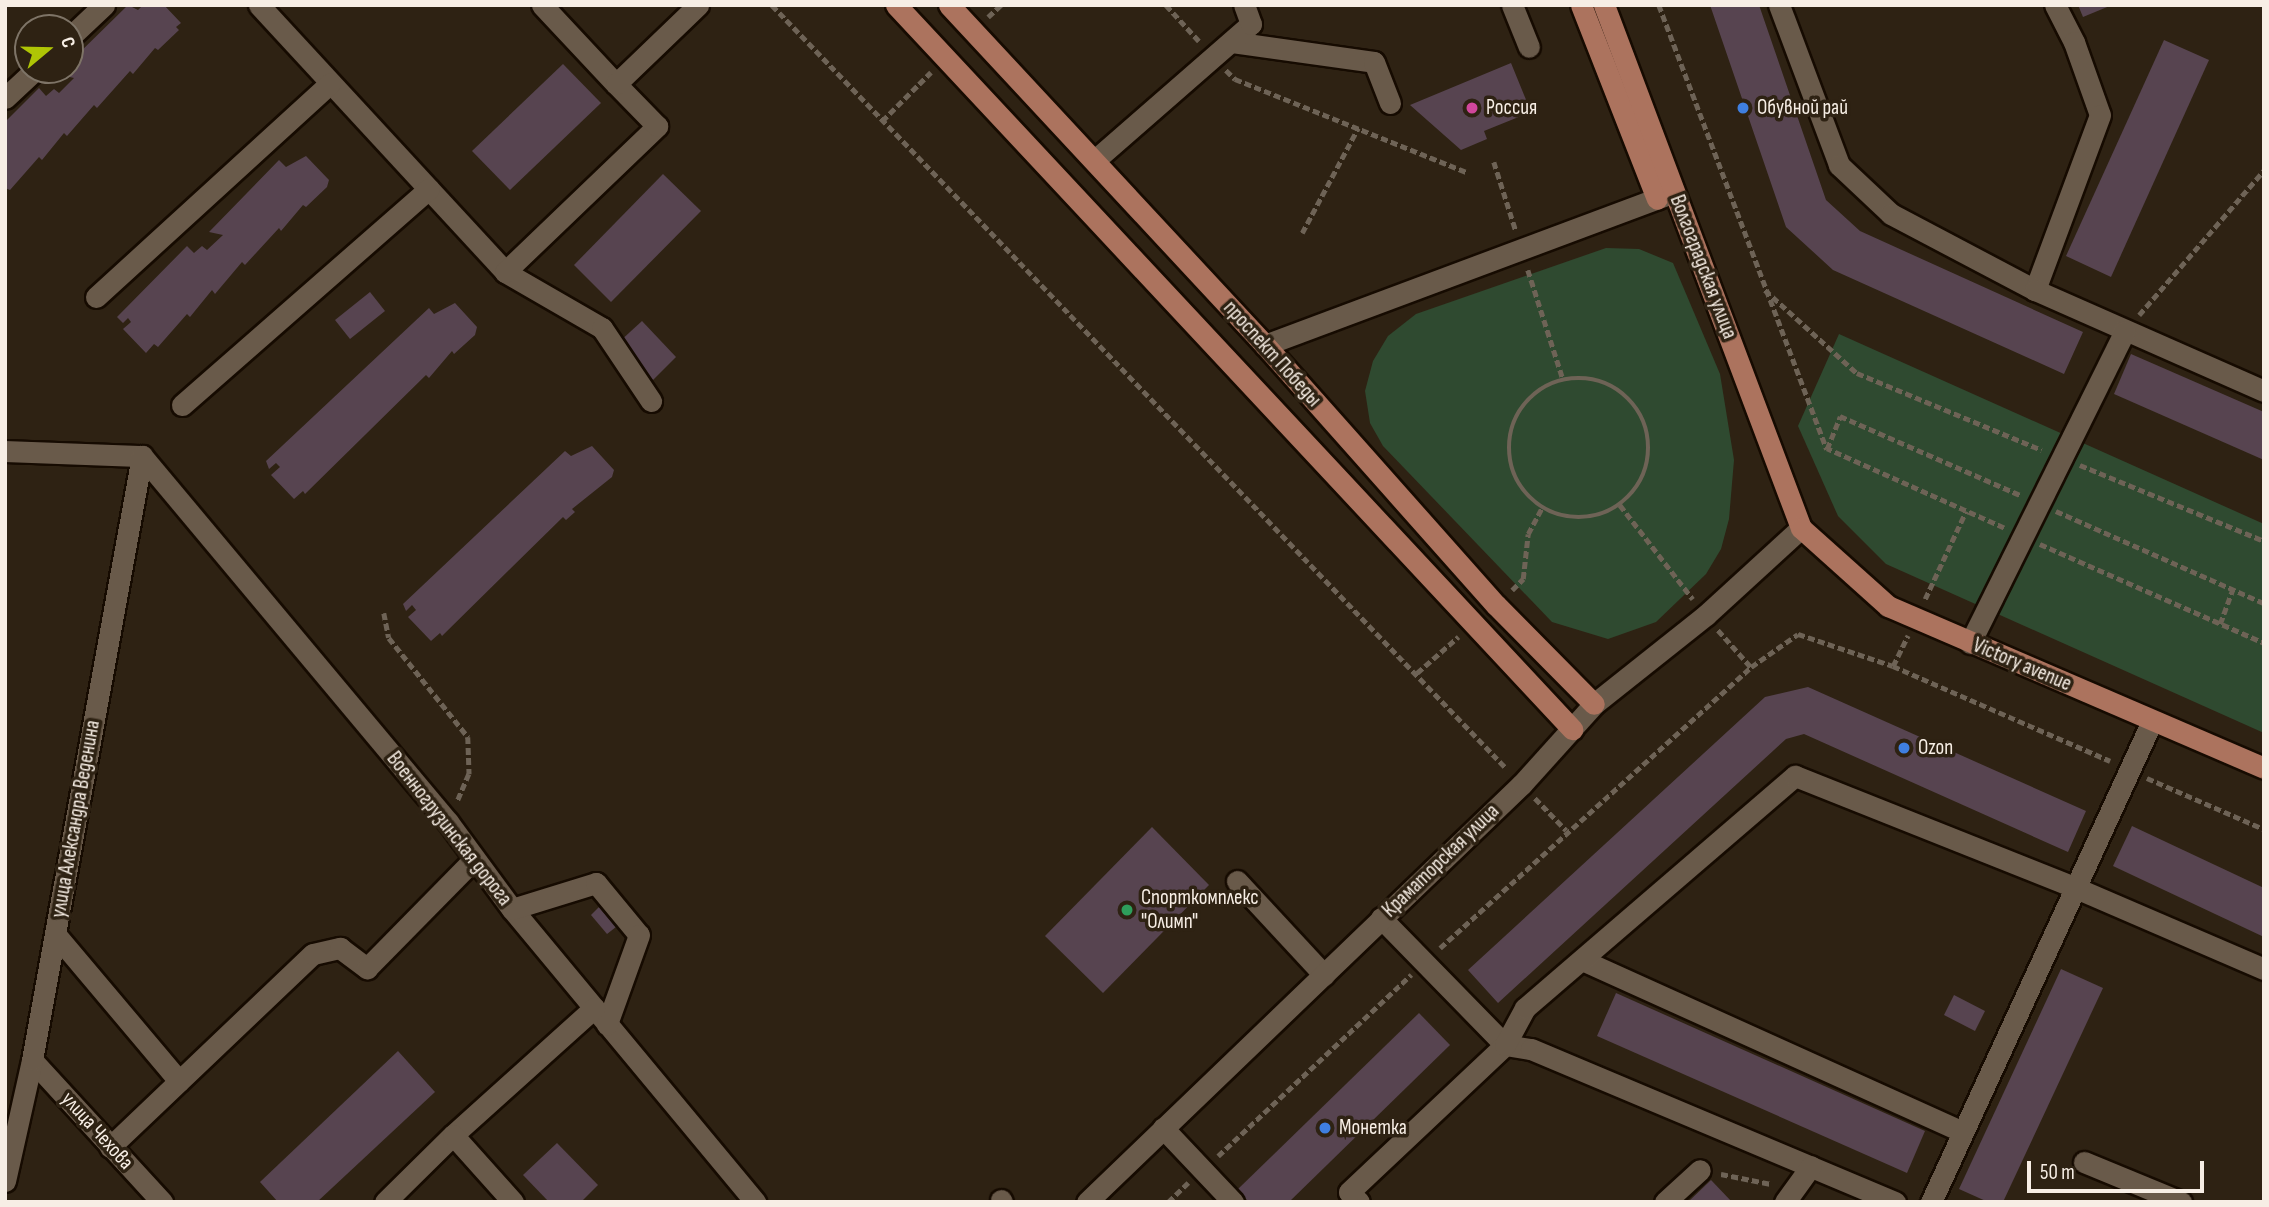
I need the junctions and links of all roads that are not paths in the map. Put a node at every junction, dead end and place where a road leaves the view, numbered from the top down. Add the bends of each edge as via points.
1 (104, 5) edge
2 (259, 5) edge
3 (542, 5) edge
4 (698, 5) edge
5 (896, 5) edge
6 (949, 5) edge
7 (1244, 5) edge
8 (1512, 5) edge
9 (1581, 5) edge
10 (1604, 5) edge
11 (1779, 5) edge
12 (2055, 5) edge
13 (84, 24) edge
14 (1231, 41) junction
15 (1529, 47) dead end
16 (330, 83) junction
17 (19, 84) edge
18 (615, 84) junction
19 (5, 97) edge
20 (1390, 103) dead end
21 (1095, 160) junction
22 (429, 189) junction
23 (1666, 195) junction
24 (505, 272) junction
25 (2035, 290) junction
26 (96, 297) dead end
27 (2125, 331) junction
28 (1265, 345) junction
29 (1242, 374) junction
30 (2264, 391) edge
31 (651, 401) dead end
32 (182, 405) dead end
33 (5, 451) edge
34 (142, 456) junction
35 (1801, 528) junction
36 (1970, 643) junction
37 (1594, 704) junction
38 (2152, 721) junction
39 (1572, 729) junction
40 (2264, 768) edge
41 (473, 860) junction
42 (1237, 881) dead end
43 (2076, 888) junction
44 (512, 909) junction
45 (1381, 918) junction
46 (56, 935) junction
47 (1582, 960) junction
48 (2264, 969) edge
49 (1324, 975) junction
50 (601, 1016) junction
51 (1505, 1045) junction
52 (32, 1060) junction
53 (179, 1081) junction
54 (1163, 1128) junction
55 (1963, 1132) junction
56 (453, 1135) junction
57 (110, 1147) junction
58 (2084, 1162) dead end
59 (1811, 1166) junction
60 (1700, 1170) road end
61 (5, 1181) edge
62 (1789, 1195) edge
63 (1348, 1198) edge
64 (162, 1202) edge
65 (386, 1202) edge
66 (513, 1202) edge
67 (755, 1202) edge
68 (1087, 1202) edge
69 (1233, 1202) edge
70 (1665, 1202) edge
71 (1895, 1202) edge
72 (1931, 1202) edge
73 (2182, 1202) edge

1 - 13 street
2 - 16 street
3 - 18 street
4 - 18 street
5 - 29 main road
6 - 21 main road, проспект Победы
7 - 14 street via 1251,24
8 - 15 street
9 - 23 main road
10 - 23 main road, Волгоградская улица
11 - 25 street via 1839,165 1891,214
12 - 25 street via 2074,42 2100,115
14 - 20 street via 1374,62
14 - 21 street
16 - 22 street
16 - 26 street
17 - 19 street
18 - 24 street via 657,126
21 - 28 main road, проспект Победы
22 - 24 street
22 - 32 street
23 - 28 street
23 - 35 main road, Волгоградская улица
24 - 31 street via 602,328
25 - 27 street
27 - 30 street
27 - 36 street
28 - 29 main road
28 - 37 main road, проспект Победы via 1496,605
29 - 39 main road
33 - 34 street
34 - 41 street, Военногрузинская дорога via 448,822
34 - 46 street, улица Александра Веденина
35 - 36 main road, Victory avenue via 1888,606
35 - 37 street, Краматорская улица via 1706,615
36 - 38 main road, Victory avenue
37 - 39 street, Краматорская улица
38 - 40 main road, Victory avenue
38 - 43 street
39 - 45 street, Краматорская улица via 1522,784
41 - 44 street, Военногрузинская дорога
41 - 53 street via 367,968 340,948 313,954
42 - 49 street
43 - 47 street via 1796,776
43 - 48 street
43 - 55 street
44 - 50 street, Военногрузинская дорога
44 - 50 street via 596,883 631,925 639,935
45 - 49 street, Краматорская улица
45 - 51 street
46 - 52 street, улица Александра Веденина
46 - 53 street
47 - 51 street via 1525,1008
47 - 55 street
49 - 54 street, Краматорская улица
50 - 56 street
50 - 67 street, Военногрузинская дорога
51 - 59 street via 1531,1049
51 - 63 street
52 - 57 street, улица Чехова
52 - 61 street, улица Александра Веденина
53 - 57 street
54 - 68 street, Краматорская улица
54 - 69 street
55 - 72 street
56 - 65 street
56 - 66 street
57 - 64 street, улица Чехова
58 - 73 street
59 - 62 street
59 - 71 street
60 - 70 street

